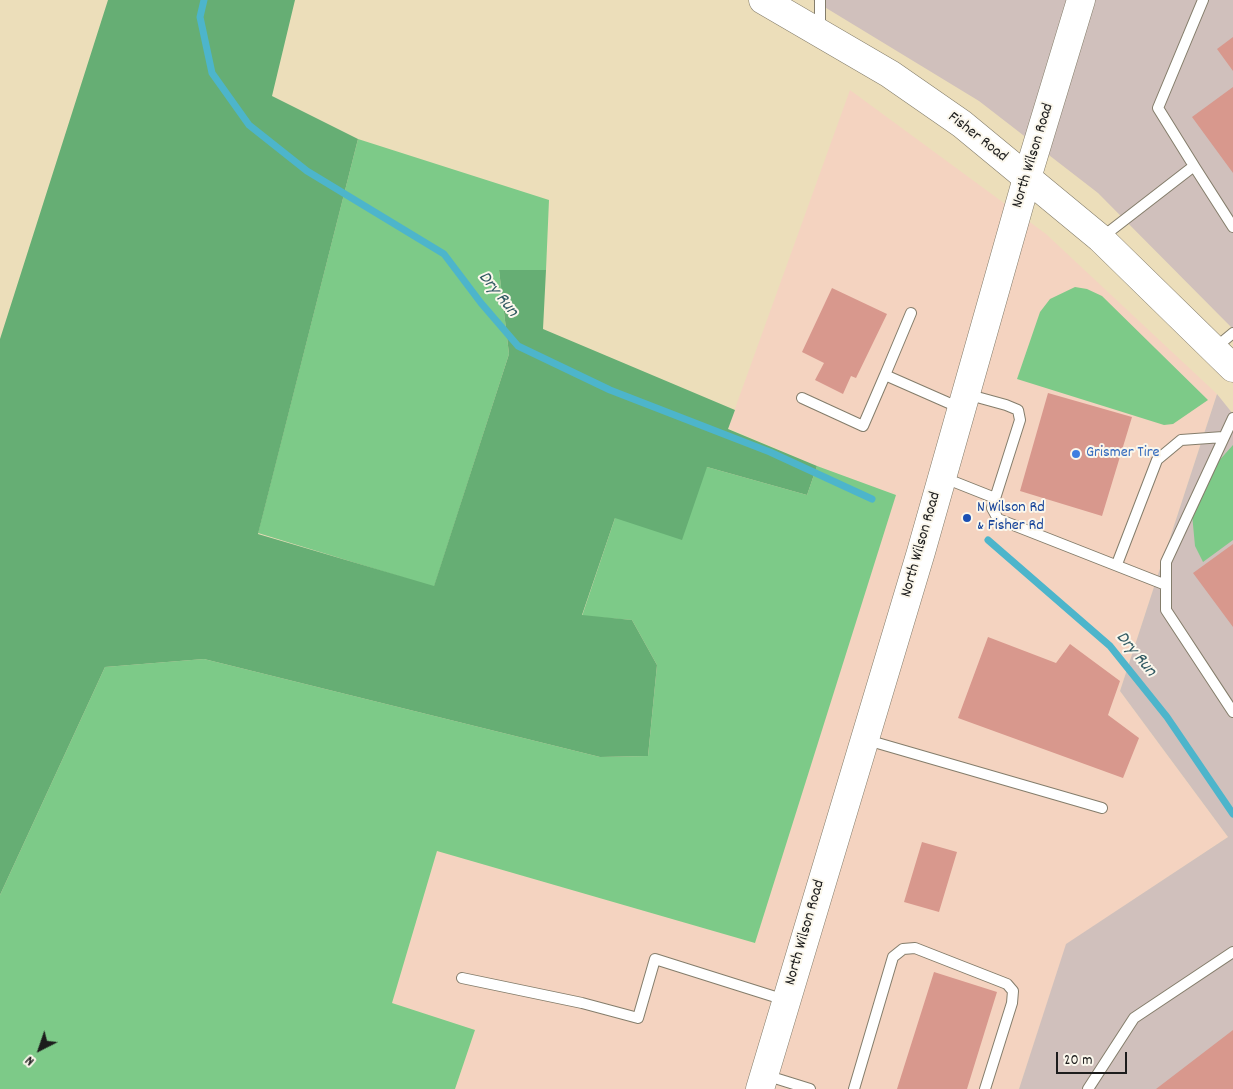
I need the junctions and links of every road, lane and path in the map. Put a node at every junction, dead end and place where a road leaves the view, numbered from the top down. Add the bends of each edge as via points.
1 (763, 0) edge
2 (820, 0) edge
3 (1081, 0) edge
4 (1203, 0) edge
5 (820, 31) junction
6 (1194, 166) junction
7 (1027, 178) junction
8 (1233, 226) edge
9 (1100, 238) junction
10 (910, 314) dead end
11 (1223, 341) edge
12 (1233, 368) edge
13 (885, 375) junction
14 (802, 398) dead end
15 (963, 401) junction
16 (1233, 418) edge
17 (1223, 437) junction
18 (941, 477) junction
19 (995, 498) junction
20 (1117, 564) junction
21 (1166, 585) junction
22 (1233, 712) edge
23 (864, 739) junction
24 (1102, 808) dead end
25 (1233, 952) edge
26 (462, 978) dead end
27 (786, 1000) junction
28 (762, 1082) edge
29 (810, 1089) edge
30 (854, 1089) edge
31 (986, 1089) edge
32 (1088, 1089) edge

1 - 5 main road, Fisher Road
2 - 5 lane
3 - 7 main road, North Wilson Road
4 - 6 lane via 1158,108
5 - 7 main road, Fisher Road via 962,124
6 - 8 lane
6 - 9 lane
7 - 9 main road, Fisher Road
7 - 15 main road, North Wilson Road
9 - 11 main road, Fisher Road
10 - 13 lane
11 - 12 main road, Fisher Road
13 - 14 lane via 863,426
13 - 15 lane
15 - 18 main road, North Wilson Road
15 - 19 lane via 1006,404 1018,410 1020,420
16 - 17 lane
17 - 20 lane via 1181,440 1157,460
17 - 21 lane via 1166,562
18 - 19 lane
18 - 23 main road, North Wilson Road
19 - 20 lane via 992,508 998,519
20 - 21 lane
21 - 22 lane via 1166,610
23 - 24 lane
23 - 27 main road, North Wilson Road
25 - 32 lane via 1134,1018
26 - 27 lane via 638,1018 655,959
27 - 28 main road, North Wilson Road
28 - 29 lane
30 - 31 lane via 893,957 903,948 915,948 1007,984 1013,992

